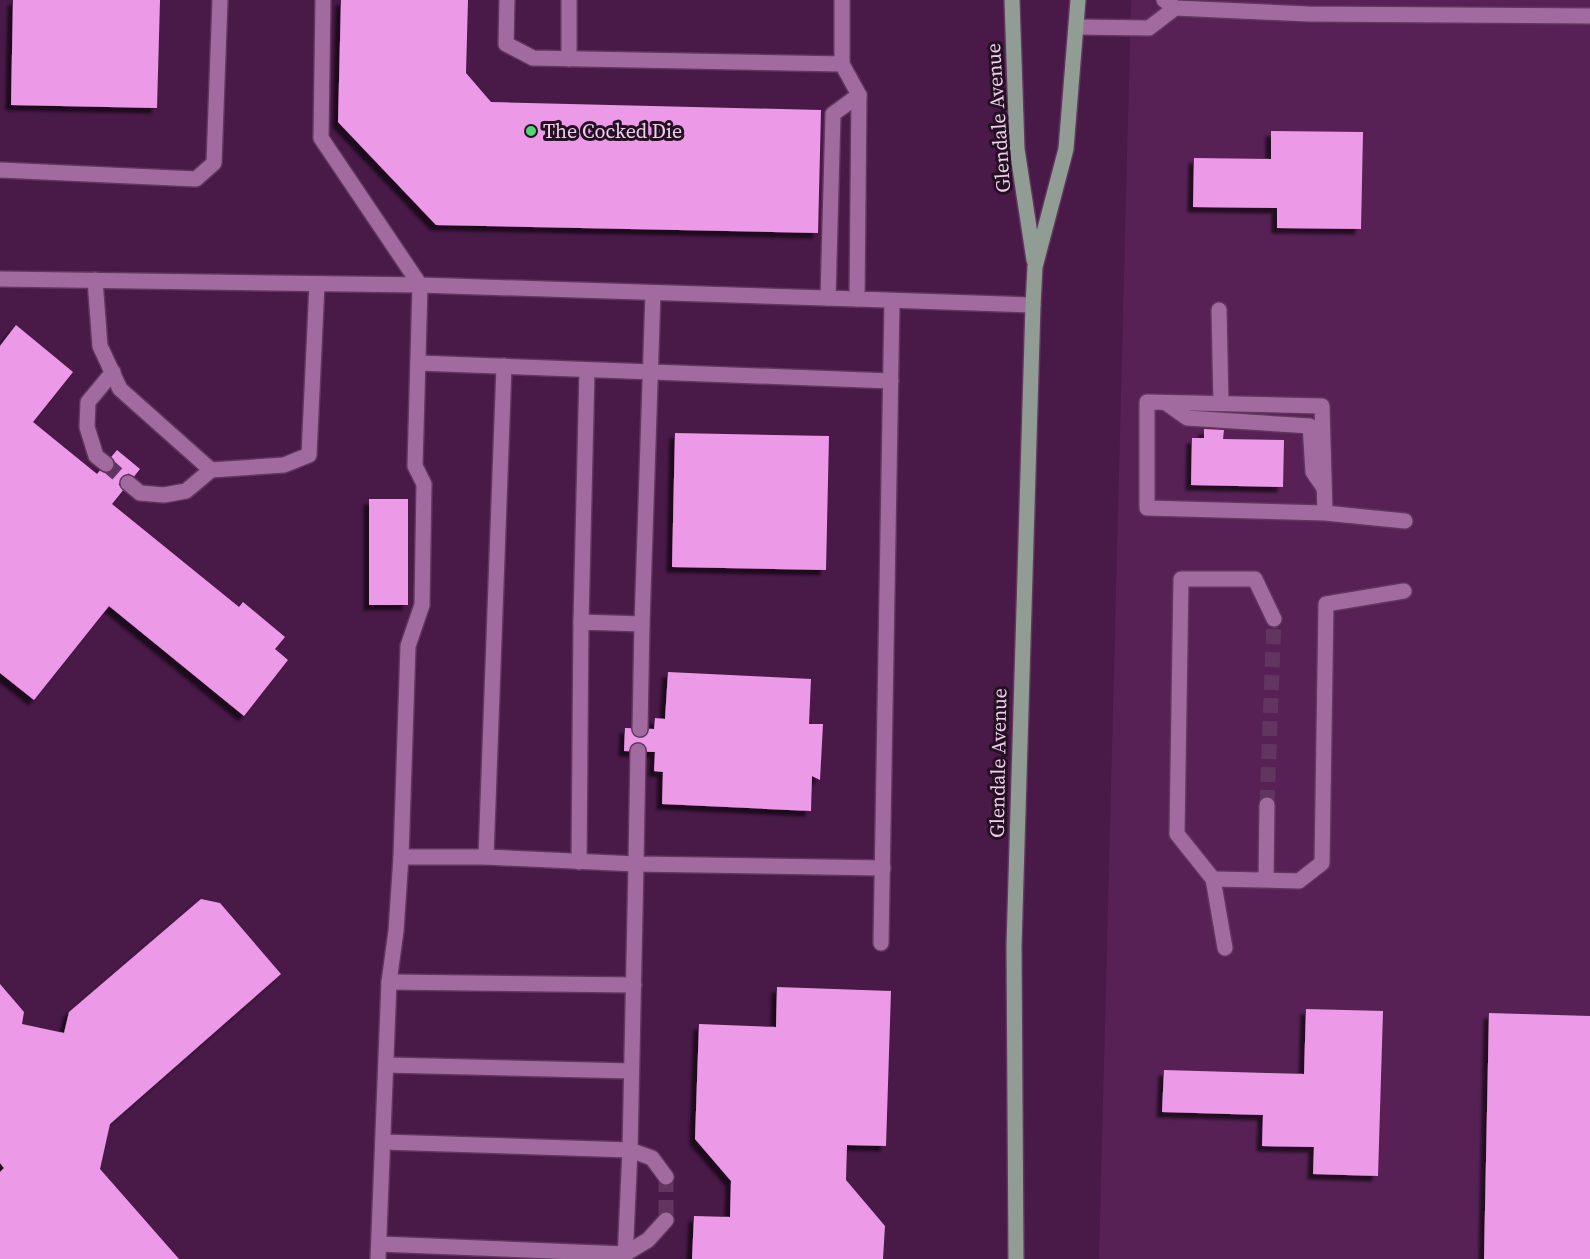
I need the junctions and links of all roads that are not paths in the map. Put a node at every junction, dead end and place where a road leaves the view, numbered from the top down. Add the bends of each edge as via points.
1 (220, 0) edge
2 (323, 0) edge
3 (507, 0) edge
4 (569, 0) edge
5 (842, 0) edge
6 (1012, 0) edge
7 (1078, 0) edge
8 (1170, 4) edge
9 (1308, 7) edge
10 (1590, 16) edge
11 (1076, 27) junction
12 (569, 59) junction
13 (842, 64) junction
14 (859, 95) junction
15 (0, 170) edge
16 (1035, 267) junction
17 (0, 279) edge
18 (95, 280) junction
19 (317, 284) junction
20 (420, 285) junction
21 (653, 293) junction
22 (828, 298) junction
23 (856, 299) junction
24 (892, 301) junction
25 (1033, 305) junction
26 (1219, 310) dead end
27 (418, 363) junction
28 (504, 366) junction
29 (587, 370) junction
30 (113, 372) junction
31 (650, 372) junction
32 (891, 381) junction
33 (1166, 403) junction
34 (1221, 403) junction
35 (106, 464) tunnel mouth
36 (211, 470) junction
37 (129, 483) tunnel mouth
38 (1324, 488) junction
39 (1325, 513) junction
40 (1405, 521) dead end
41 (1404, 591) dead end
42 (1274, 619) tunnel mouth
43 (581, 622) junction
44 (642, 624) junction
45 (640, 729) dead end
46 (638, 752) dead end
47 (1267, 805) tunnel mouth
48 (401, 856) junction
49 (486, 856) junction
50 (579, 862) junction
51 (636, 864) junction
52 (882, 868) junction
53 (1213, 879) junction
54 (1266, 879) junction
55 (881, 943) dead end
56 (1225, 948) dead end
57 (389, 982) junction
58 (634, 985) junction
59 (386, 1065) junction
60 (632, 1071) junction
61 (382, 1142) junction
62 (630, 1150) junction
63 (666, 1177) tunnel mouth
64 (666, 1220) tunnel mouth
65 (379, 1251) edge
66 (625, 1256) edge
67 (1016, 1259) edge

1 - 15 lane via 213,163 196,179
2 - 20 lane via 321,138
3 - 12 lane via 506,44 533,58
4 - 12 lane
5 - 13 lane
6 - 16 main road, Glendale Avenue via 1017,148
7 - 11 main road, Glendale Avenue
8 - 9 lane
8 - 11 lane via 1149,28
9 - 10 lane
11 - 16 main road, Glendale Avenue via 1066,149
12 - 13 lane
13 - 14 lane
14 - 22 lane via 833,114
14 - 23 lane
16 - 25 main road, Glendale Avenue
17 - 18 lane
18 - 19 lane
18 - 30 lane via 100,346
19 - 20 lane
19 - 36 lane via 309,455 284,465
20 - 21 lane
20 - 27 lane
21 - 22 lane
21 - 31 lane
22 - 23 lane
23 - 24 lane
24 - 25 lane
24 - 32 lane
25 - 67 main road, Glendale Avenue via 1014,946
26 - 34 lane
27 - 28 lane
27 - 48 lane via 415,466 424,484 422,605 408,646
28 - 29 lane
28 - 49 lane
29 - 31 lane
29 - 43 lane
30 - 35 lane via 88,402 87,428 96,456
30 - 36 lane via 120,389
31 - 32 lane
31 - 44 lane
32 - 52 lane
33 - 34 lane
33 - 38 lane via 1187,418 1310,426 1313,472
33 - 39 lane via 1147,402 1147,508
34 - 38 lane via 1322,406
36 - 37 lane via 186,490 164,495 140,493
38 - 39 lane
39 - 40 lane
41 - 54 lane via 1326,604 1322,863 1299,881
42 - 53 lane via 1255,579 1181,579 1177,834
43 - 44 lane
43 - 50 lane
44 - 45 lane
46 - 51 lane
47 - 54 lane
48 - 49 lane
48 - 57 lane
49 - 50 lane
50 - 51 lane
51 - 52 lane
51 - 58 lane
52 - 55 lane
53 - 54 lane
53 - 56 lane
57 - 58 lane
57 - 59 lane
58 - 60 lane
59 - 60 lane
59 - 61 lane
60 - 62 lane
61 - 62 lane
61 - 65 lane
62 - 63 lane via 652,1158
62 - 66 lane
64 - 66 lane via 648,1240
65 - 66 lane

